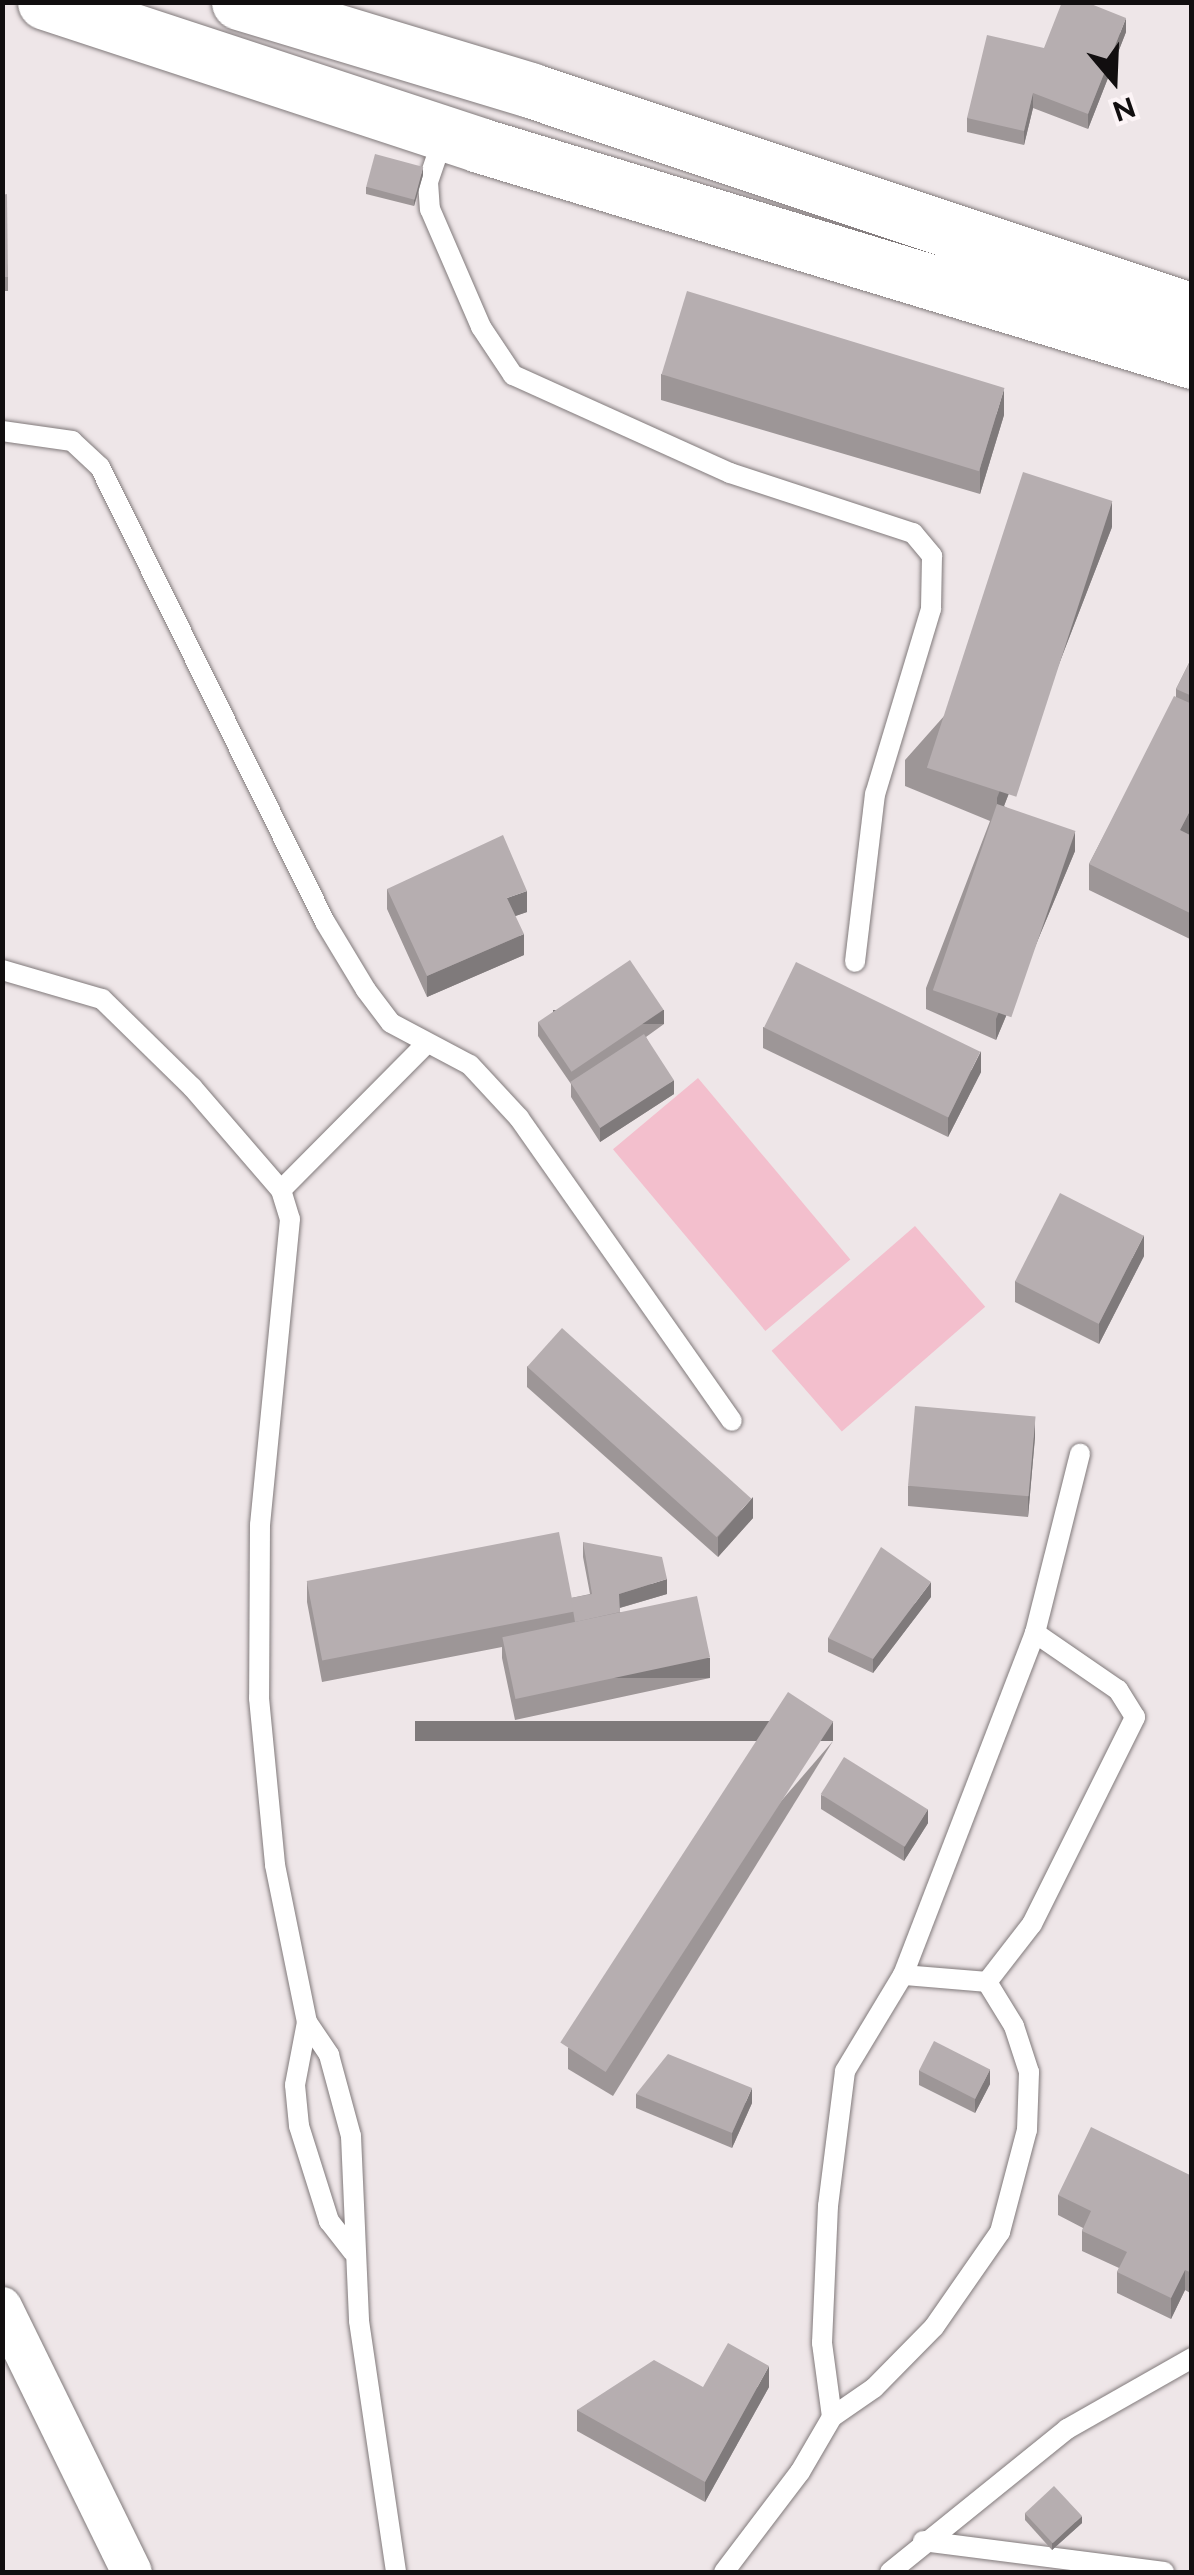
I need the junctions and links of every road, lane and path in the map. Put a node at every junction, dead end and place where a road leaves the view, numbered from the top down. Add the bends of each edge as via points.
1 (45, 2) edge
2 (239, 2) edge
3 (444, 134) junction
4 (1192, 311) edge
5 (1192, 361) edge
6 (2, 431) edge
7 (855, 962) dead end
8 (2, 970) edge
9 (427, 1043) junction
10 (281, 1190) junction
11 (732, 1421) dead end
12 (1080, 1454) dead end
13 (1036, 1633) junction
14 (903, 1975) junction
15 (987, 1982) junction
16 (307, 2022) junction
17 (354, 2252) junction
18 (2, 2307) edge
19 (1192, 2358) edge
20 (832, 2417) junction
21 (923, 2541) junction
22 (132, 2572) edge
23 (396, 2572) edge
24 (724, 2572) edge
25 (890, 2572) edge
26 (1164, 2572) edge

1 - 3 street
2 - 4 street via 530,90
3 - 5 street
3 - 7 lane via 428,182 430,209 481,327 513,375 730,474 913,533 932,556 931,609 875,794
6 - 9 lane via 72,441 100,467 324,922 392,1023
8 - 10 lane via 102,999 192,1087
9 - 10 lane
9 - 11 lane via 470,1065 519,1118
10 - 16 lane via 290,1251 260,1525 259,1698 274,1866
12 - 13 lane
13 - 14 lane
13 - 15 lane via 1118,1690 1135,1718 1032,1924
14 - 15 lane
14 - 20 lane via 845,2071 838,2113 822,2343
15 - 20 lane via 1014,2026 1029,2072 1027,2130 1000,2232 934,2326 874,2388
16 - 17 lane via 328,2055 352,2136
16 - 17 lane via 295,2085 299,2126 329,2221
17 - 23 lane
18 - 22 street
19 - 21 lane via 1067,2429
20 - 24 lane via 800,2472
21 - 25 lane
21 - 26 lane

